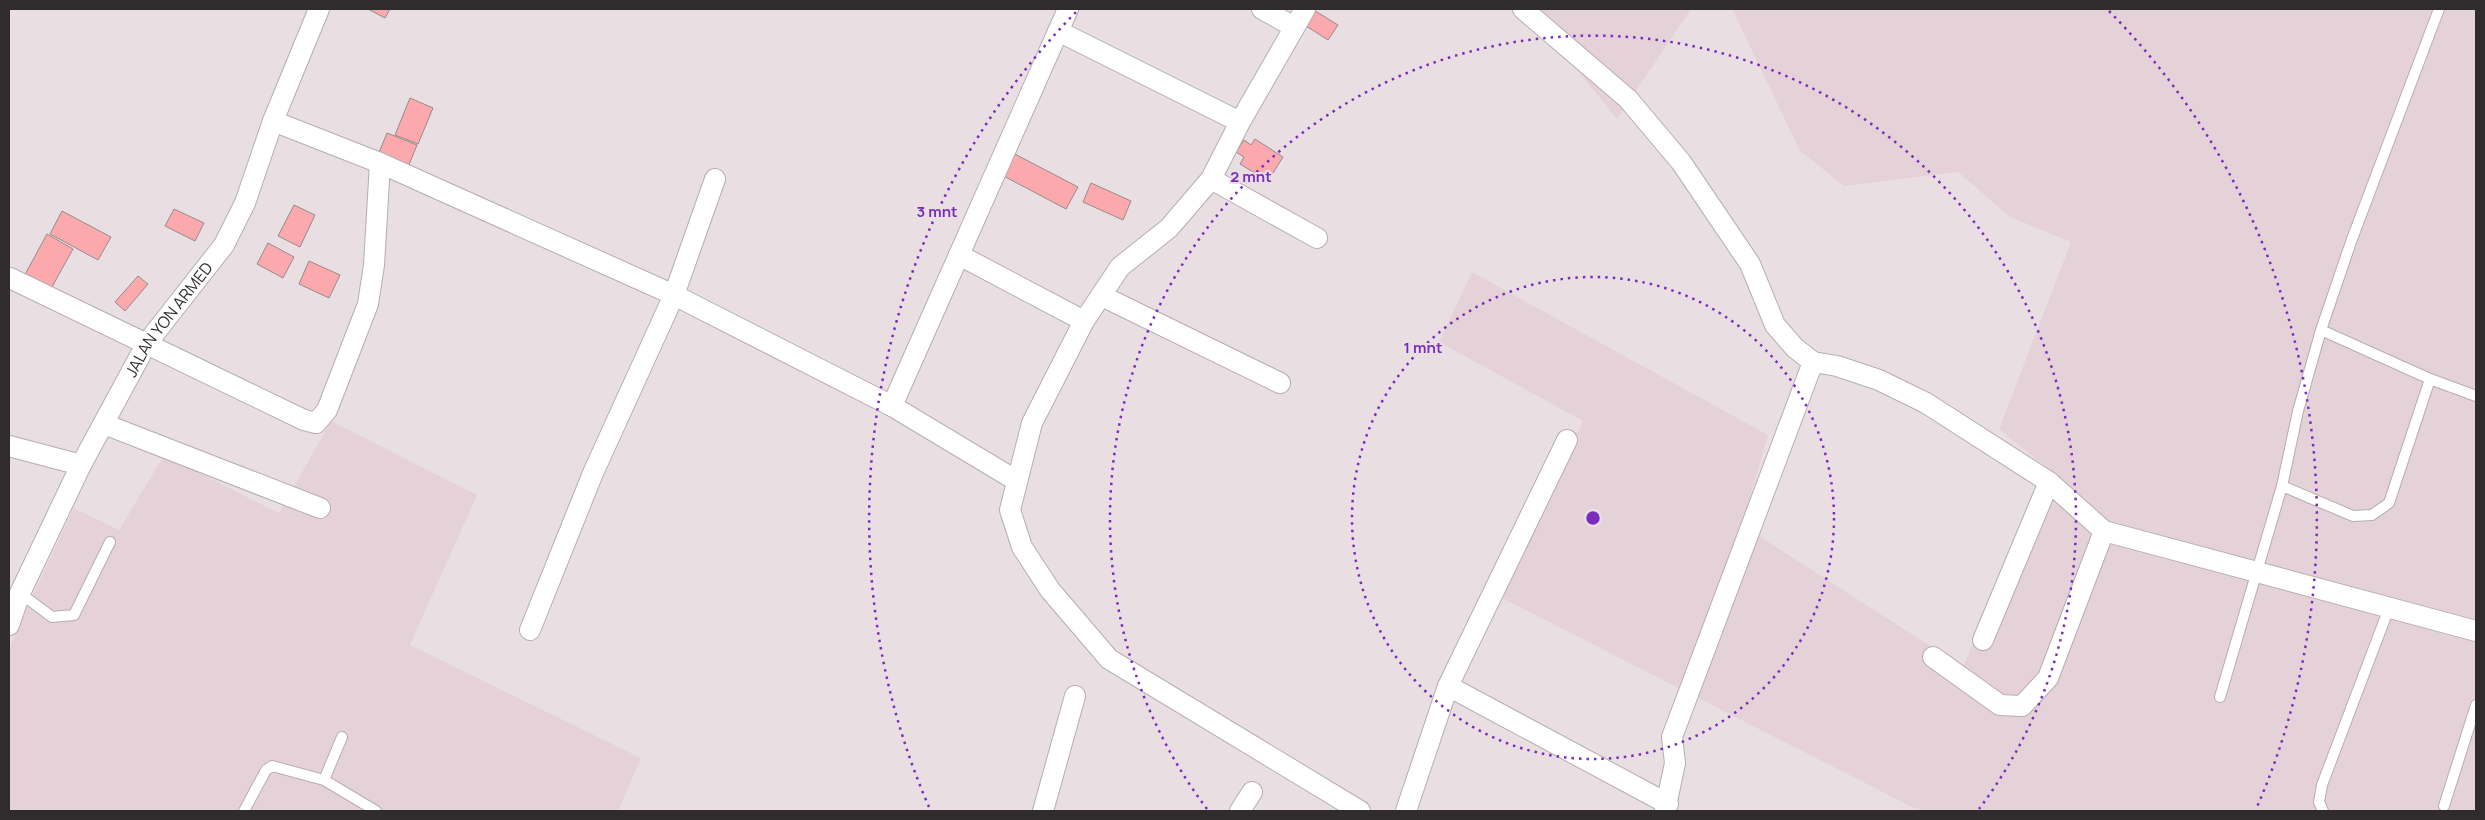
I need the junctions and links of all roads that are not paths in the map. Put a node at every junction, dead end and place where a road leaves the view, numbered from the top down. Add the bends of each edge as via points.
1 (319, 9) edge
2 (1068, 9) edge
3 (1262, 9) edge
4 (1305, 9) edge
5 (1523, 9) edge
6 (2439, 9) edge
7 (1294, 27) junction
8 (1058, 31) junction
9 (273, 121) junction
10 (1240, 122) junction
11 (380, 163) junction
12 (716, 179) dead end
13 (1211, 179) junction
14 (1316, 238) dead end
15 (959, 255) junction
16 (10, 278) dead end
17 (674, 295) junction
18 (1102, 296) junction
19 (1084, 321) junction
20 (2321, 330) junction
21 (147, 343) junction
22 (1813, 362) junction
23 (2430, 379) junction
24 (1280, 384) dead end
25 (2476, 396) edge
26 (892, 406) junction
27 (104, 424) junction
28 (1567, 440) dead end
29 (9, 446) edge
30 (81, 465) junction
31 (1018, 481) junction
32 (2049, 482) junction
33 (2282, 486) junction
34 (320, 508) dead end
35 (2104, 531) junction
36 (110, 542) dead end
37 (2257, 573) junction
38 (20, 593) junction
39 (2389, 608) junction
40 (9, 625) edge
41 (530, 630) dead end
42 (2476, 631) edge
43 (1983, 640) dead end
44 (1933, 657) dead end
45 (1448, 686) junction
46 (1074, 696) dead end
47 (2220, 697) dead end
48 (2476, 705) edge
49 (342, 738) dead end
50 (324, 780) junction
51 (1252, 792) dead end
52 (2444, 806) dead end
53 (1666, 808) edge
54 (244, 811) edge
55 (376, 811) edge
56 (1043, 811) edge
57 (1240, 811) edge
58 (1360, 811) edge
59 (1406, 811) edge
60 (2323, 811) edge

1 - 9 street, JALAN YON ARMED
2 - 8 street
3 - 7 street
4 - 7 street
5 - 22 street via 1628,99 1682,162 1750,264 1775,325 1795,348
6 - 20 lane
7 - 10 street
8 - 10 street
8 - 15 street
9 - 11 street
9 - 21 street, JALAN YON ARMED via 245,203 224,245
10 - 13 street
11 - 17 street
11 - 21 street via 374,265 368,304 327,410 316,423
12 - 17 street
13 - 14 street
13 - 18 street via 1169,228 1120,267
15 - 19 street
15 - 26 street
16 - 21 street
17 - 26 street
17 - 41 street via 593,473
18 - 19 street
18 - 24 street
19 - 31 street via 1032,423
20 - 23 lane
20 - 33 lane via 2298,411
21 - 27 street, JALAN YON ARMED
22 - 32 street via 1879,380 1926,403
22 - 53 street via 1672,737 1675,763
23 - 25 lane
23 - 33 lane via 2389,503 2372,515 2353,516
26 - 31 street
27 - 30 street, JALAN YON ARMED
27 - 34 street
28 - 45 street
29 - 30 street
30 - 38 street, JALAN YON ARMED
31 - 58 street via 1010,510 1022,547 1050,590 1109,659
32 - 35 street
32 - 43 street
33 - 37 lane
35 - 37 street
35 - 44 street via 2048,678 2022,706 2000,705
36 - 38 lane via 74,615 52,617
37 - 39 street
37 - 47 lane
38 - 40 street, JALAN YON ARMED
39 - 42 street
39 - 60 lane via 2322,785 2319,802
45 - 53 street
45 - 59 street
46 - 56 street
48 - 52 lane
49 - 50 lane
50 - 54 lane via 272,766 266,770
50 - 55 lane
51 - 57 street

